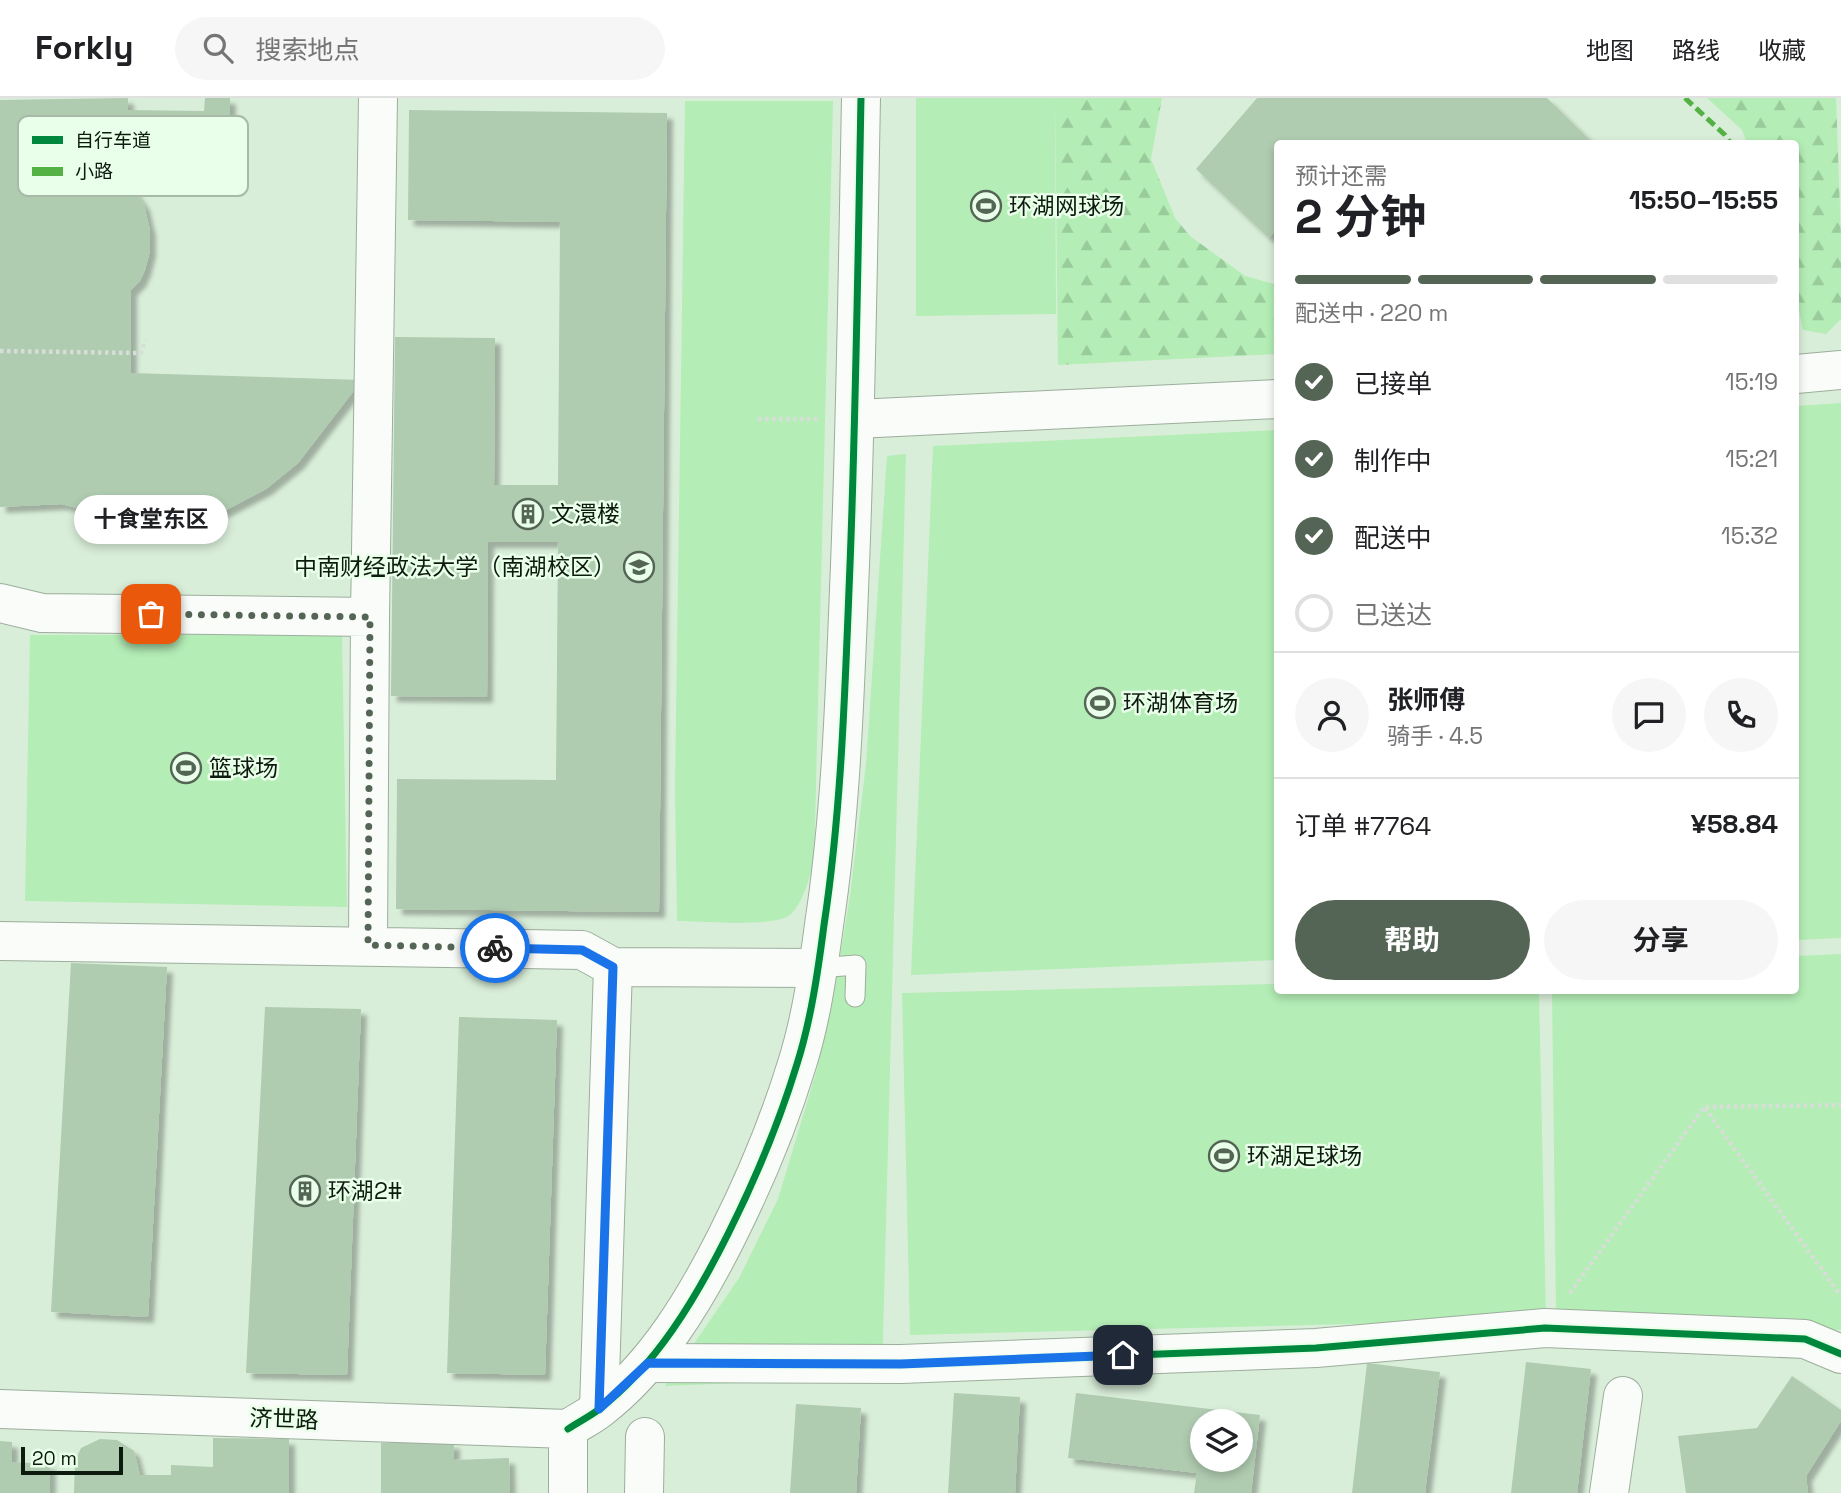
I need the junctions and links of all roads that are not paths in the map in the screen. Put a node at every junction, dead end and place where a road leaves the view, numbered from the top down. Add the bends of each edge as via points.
1 (378, 98) edge
2 (861, 98) edge
3 (1841, 370) edge
4 (1799, 373) edge
5 (1274, 399) edge
6 (856, 419) junction
7 (0, 603) edge
8 (370, 617) junction
9 (0, 941) edge
10 (368, 945) junction
11 (613, 967) junction
12 (818, 968) junction
13 (855, 997) dead end
14 (1841, 1354) edge
15 (648, 1363) junction
16 (1623, 1396) dead end
17 (0, 1409) edge
18 (584, 1419) junction
19 (645, 1437) dead end
20 (568, 1493) edge
21 (645, 1493) edge
22 (1609, 1493) edge

1 - 8 street
2 - 6 street
3 - 4 street
5 - 6 street
6 - 12 street via 842,765
7 - 8 street via 42,613
8 - 10 street
9 - 10 street
10 - 11 street via 582,950
11 - 12 street
11 - 18 street
12 - 13 lane via 856,965
12 - 15 street via 798,1061 746,1198 715,1261
14 - 15 street via 1805,1339 1545,1328 1316,1348 915,1364
15 - 18 street
16 - 22 street
17 - 18 street, 济世路
18 - 20 street
19 - 21 street

